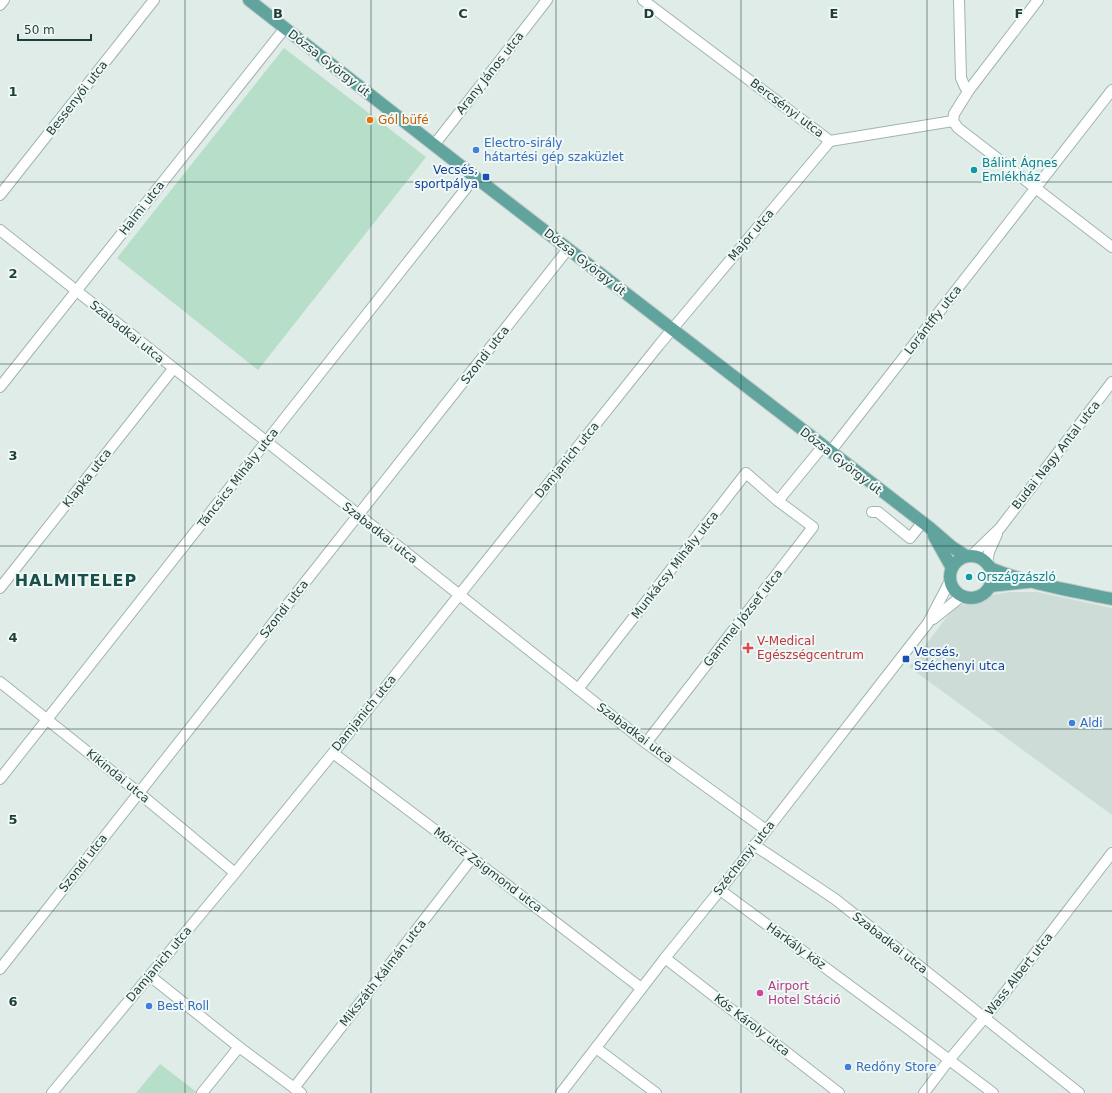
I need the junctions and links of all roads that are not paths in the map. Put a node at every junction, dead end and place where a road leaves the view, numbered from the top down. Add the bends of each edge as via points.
1 (4, 0) edge
2 (154, 0) edge
3 (249, 0) edge
4 (547, 0) edge
5 (643, 0) edge
6 (959, 0) edge
7 (1038, 0) edge
8 (0, 5) edge
9 (285, 28) junction
10 (969, 90) junction
11 (1112, 90) edge
12 (954, 121) junction
13 (830, 141) junction
14 (434, 145) junction
15 (475, 177) junction
16 (1036, 188) junction
17 (0, 195) edge
18 (0, 230) edge
19 (1112, 247) edge
20 (568, 249) junction
21 (76, 291) junction
22 (672, 330) junction
23 (173, 369) junction
24 (1112, 382) edge
25 (0, 387) edge
26 (266, 442) junction
27 (826, 449) junction
28 (778, 501) junction
29 (872, 512) dead end
30 (358, 516) junction
31 (926, 525) junction
32 (1000, 528) junction
33 (968, 556) junction
34 (988, 565) junction
35 (952, 568) junction
36 (950, 581) junction
37 (1036, 582) junction
38 (990, 586) junction
39 (0, 588) edge
40 (458, 595) junction
41 (962, 596) junction
42 (1112, 599) edge
43 (928, 623) junction
44 (0, 682) edge
45 (578, 689) junction
46 (47, 720) junction
47 (646, 743) junction
48 (333, 753) junction
49 (0, 780) edge
50 (139, 793) junction
51 (766, 830) junction
52 (754, 845) junction
53 (1112, 853) edge
54 (472, 858) junction
55 (235, 873) junction
56 (720, 890) junction
57 (665, 958) junction
58 (0, 969) edge
59 (150, 976) junction
60 (641, 988) junction
61 (984, 1018) junction
62 (239, 1047) junction
63 (596, 1048) junction
64 (949, 1060) junction
65 (298, 1090) edge
66 (52, 1093) edge
67 (202, 1093) edge
68 (561, 1093) edge
69 (656, 1093) edge
70 (839, 1093) edge
71 (924, 1093) edge
72 (993, 1093) edge
73 (1079, 1093) edge

1 - 8 street
2 - 17 street, Bessenyői utca
3 - 9 main road, Dózsa György út
4 - 14 street, Arany János utca
5 - 13 street, Bercsényi utca
6 - 10 street via 961,78
7 - 10 street
9 - 14 main road, Dózsa György út
9 - 21 street, Halmi utca
10 - 12 street via 954,114
11 - 16 street, Lorántffy utca
12 - 13 street, Bercsényi utca
12 - 16 street via 958,128
13 - 22 street, Major utca
14 - 15 main road, Dózsa György út
15 - 20 main road, Dózsa György út
15 - 26 street, Táncsics Mihály utca
16 - 19 street
16 - 27 street, Lorántffy utca
18 - 21 street, Szabadkai utca
20 - 22 main road, Dózsa György út
20 - 30 street, Szondi utca
21 - 23 street, Szabadkai utca
21 - 25 street, Halmi utca
22 - 27 main road, Dózsa György út
22 - 40 street, Damjanich utca
23 - 26 street, Szabadkai utca
23 - 39 street, Klapka utca
24 - 32 street, Budai Nagy Antal utca
26 - 30 street, Szabadkai utca
26 - 46 street, Táncsics Mihály utca
27 - 28 street, Lorántffy utca
27 - 31 main road, Dózsa György út
28 - 45 street, Munkácsy Mihály utca via 746,473
28 - 47 street, Gammel József utca via 813,527
29 - 31 street, Dózsa György út via 878,512 910,538
30 - 40 street, Szabadkai utca
30 - 50 street, Szondi utca
31 - 33 main road, Dózsa György út via 952,547
31 - 35 main road, Dózsa György út
32 - 33 street, Budai Nagy Antal utca
32 - 34 street, Budai Nagy Antal utca via 989,552
33 - 34 main road via 982,559
33 - 35 main road via 956,561
34 - 37 main road via 1002,573
34 - 38 main road via 992,580
35 - 36 main road
36 - 41 main road via 956,592
36 - 43 street, Széchenyi utca
37 - 38 main road
37 - 42 main road
38 - 41 main road via 981,595 968,598
40 - 45 street, Szabadkai utca
40 - 48 street, Damjanich utca
41 - 43 street, Széchenyi utca
43 - 51 street, Széchenyi utca
44 - 46 street, Kikindai utca
45 - 47 street, Szabadkai utca
46 - 49 street, Táncsics Mihály utca
46 - 50 street, Kikindai utca
47 - 51 street, Szabadkai utca
48 - 54 street, Móricz Zsigmond utca
48 - 55 street, Damjanich utca
50 - 55 street, Kikindai utca
50 - 58 street, Szondi utca
51 - 52 street, Széchenyi utca
52 - 56 street, Széchenyi utca
52 - 61 street, Szabadkai utca via 835,899
53 - 61 street, Wass Albert utca
54 - 60 street, Móricz Zsigmond utca
54 - 65 street, Mikszáth Kálmán utca
55 - 59 street, Damjanich utca
56 - 57 street, Széchenyi utca
56 - 64 street, Harkály köz
57 - 60 street, Széchenyi utca
57 - 70 street, Kós Károly utca
59 - 62 street
59 - 66 street, Damjanich utca
60 - 63 street, Széchenyi utca
61 - 64 street, Wass Albert utca
61 - 73 street, Szabadkai utca
62 - 65 street
62 - 67 street
63 - 68 street, Széchenyi utca
63 - 69 street
64 - 71 street, Wass Albert utca
64 - 72 street, Harkály köz

